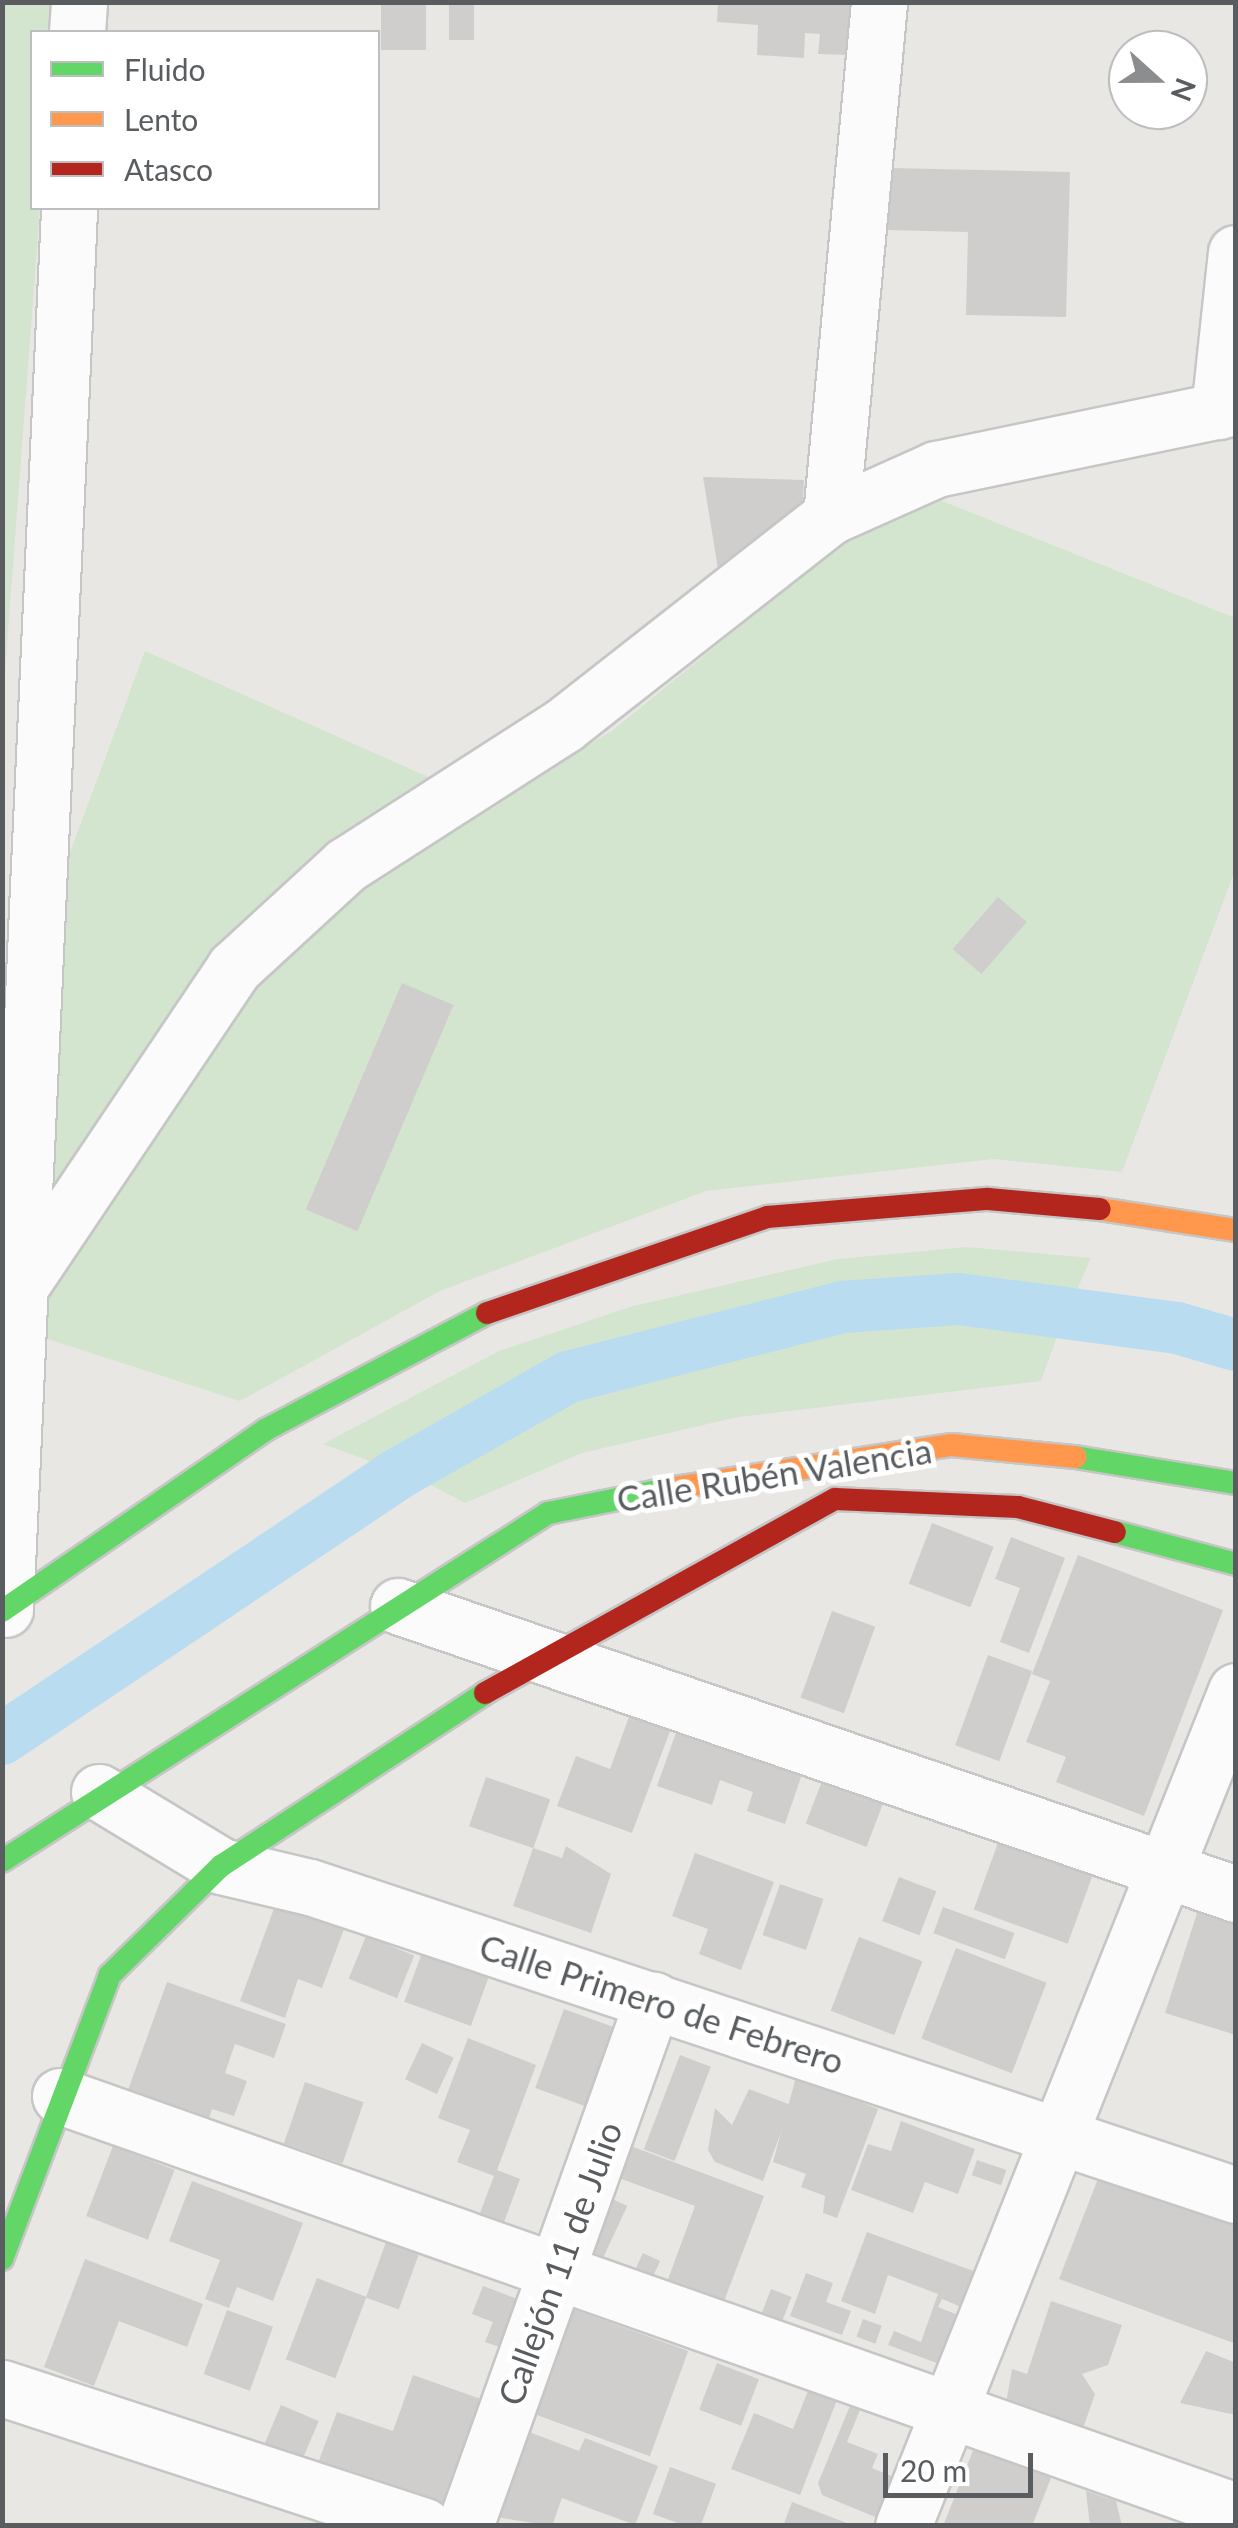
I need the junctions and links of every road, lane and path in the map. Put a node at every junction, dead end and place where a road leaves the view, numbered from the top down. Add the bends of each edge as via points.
1 (79, 2) edge
2 (879, 2) edge
3 (77, 30) edge
4 (69, 210) edge
5 (1236, 253) edge
6 (1228, 409) edge
7 (831, 516) junction
8 (1236, 1230) edge
9 (19, 1288) junction
10 (1236, 1482) edge
11 (1236, 1564) edge
12 (398, 1606) junction
13 (4, 1610) edge
14 (549, 1652) junction
15 (1236, 1691) edge
16 (98, 1792) junction
17 (2, 1861) edge
18 (221, 1866) junction
19 (1160, 1868) junction
20 (1236, 1894) edge
21 (653, 2000) junction
22 (60, 2096) junction
23 (1054, 2134) junction
24 (1236, 2195) edge
25 (2, 2260) edge
26 (557, 2271) junction
27 (2, 2388) edge
28 (949, 2410) junction
29 (1236, 2511) edge
30 (424, 2526) edge
31 (465, 2526) edge
32 (904, 2526) edge

1 - 3 street
2 - 7 street
4 - 9 street
5 - 6 street
6 - 7 street via 936,469
7 - 9 street via 564,724 346,864 234,968
8 - 13 street via 1192,1217 988,1200 768,1217 516,1297 267,1429
9 - 13 street
10 - 12 street, Calle Rubén Valencia via 952,1445 765,1469 548,1513
11 - 14 street, Calle Rubén Valencia via 1018,1507 836,1499
12 - 14 street
12 - 16 street, Calle Rubén Valencia
14 - 18 street, Calle Rubén Valencia
14 - 19 street
15 - 19 street
16 - 17 street, Calle Rubén Valencia
16 - 18 street, Calle Primero de Febrero
18 - 21 street, Calle Primero de Febrero
18 - 22 street, Calle Rubén Valencia via 110,1975
19 - 20 street
19 - 23 street
21 - 23 street, Calle Primero de Febrero
21 - 26 street, Callejón 11 de Julio
22 - 25 street, Calle Rubén Valencia
22 - 26 street
23 - 24 street, Calle Primero de Febrero
23 - 28 street
26 - 28 street
26 - 31 street, Callejón 11 de Julio
27 - 30 street
28 - 29 street
28 - 32 street

